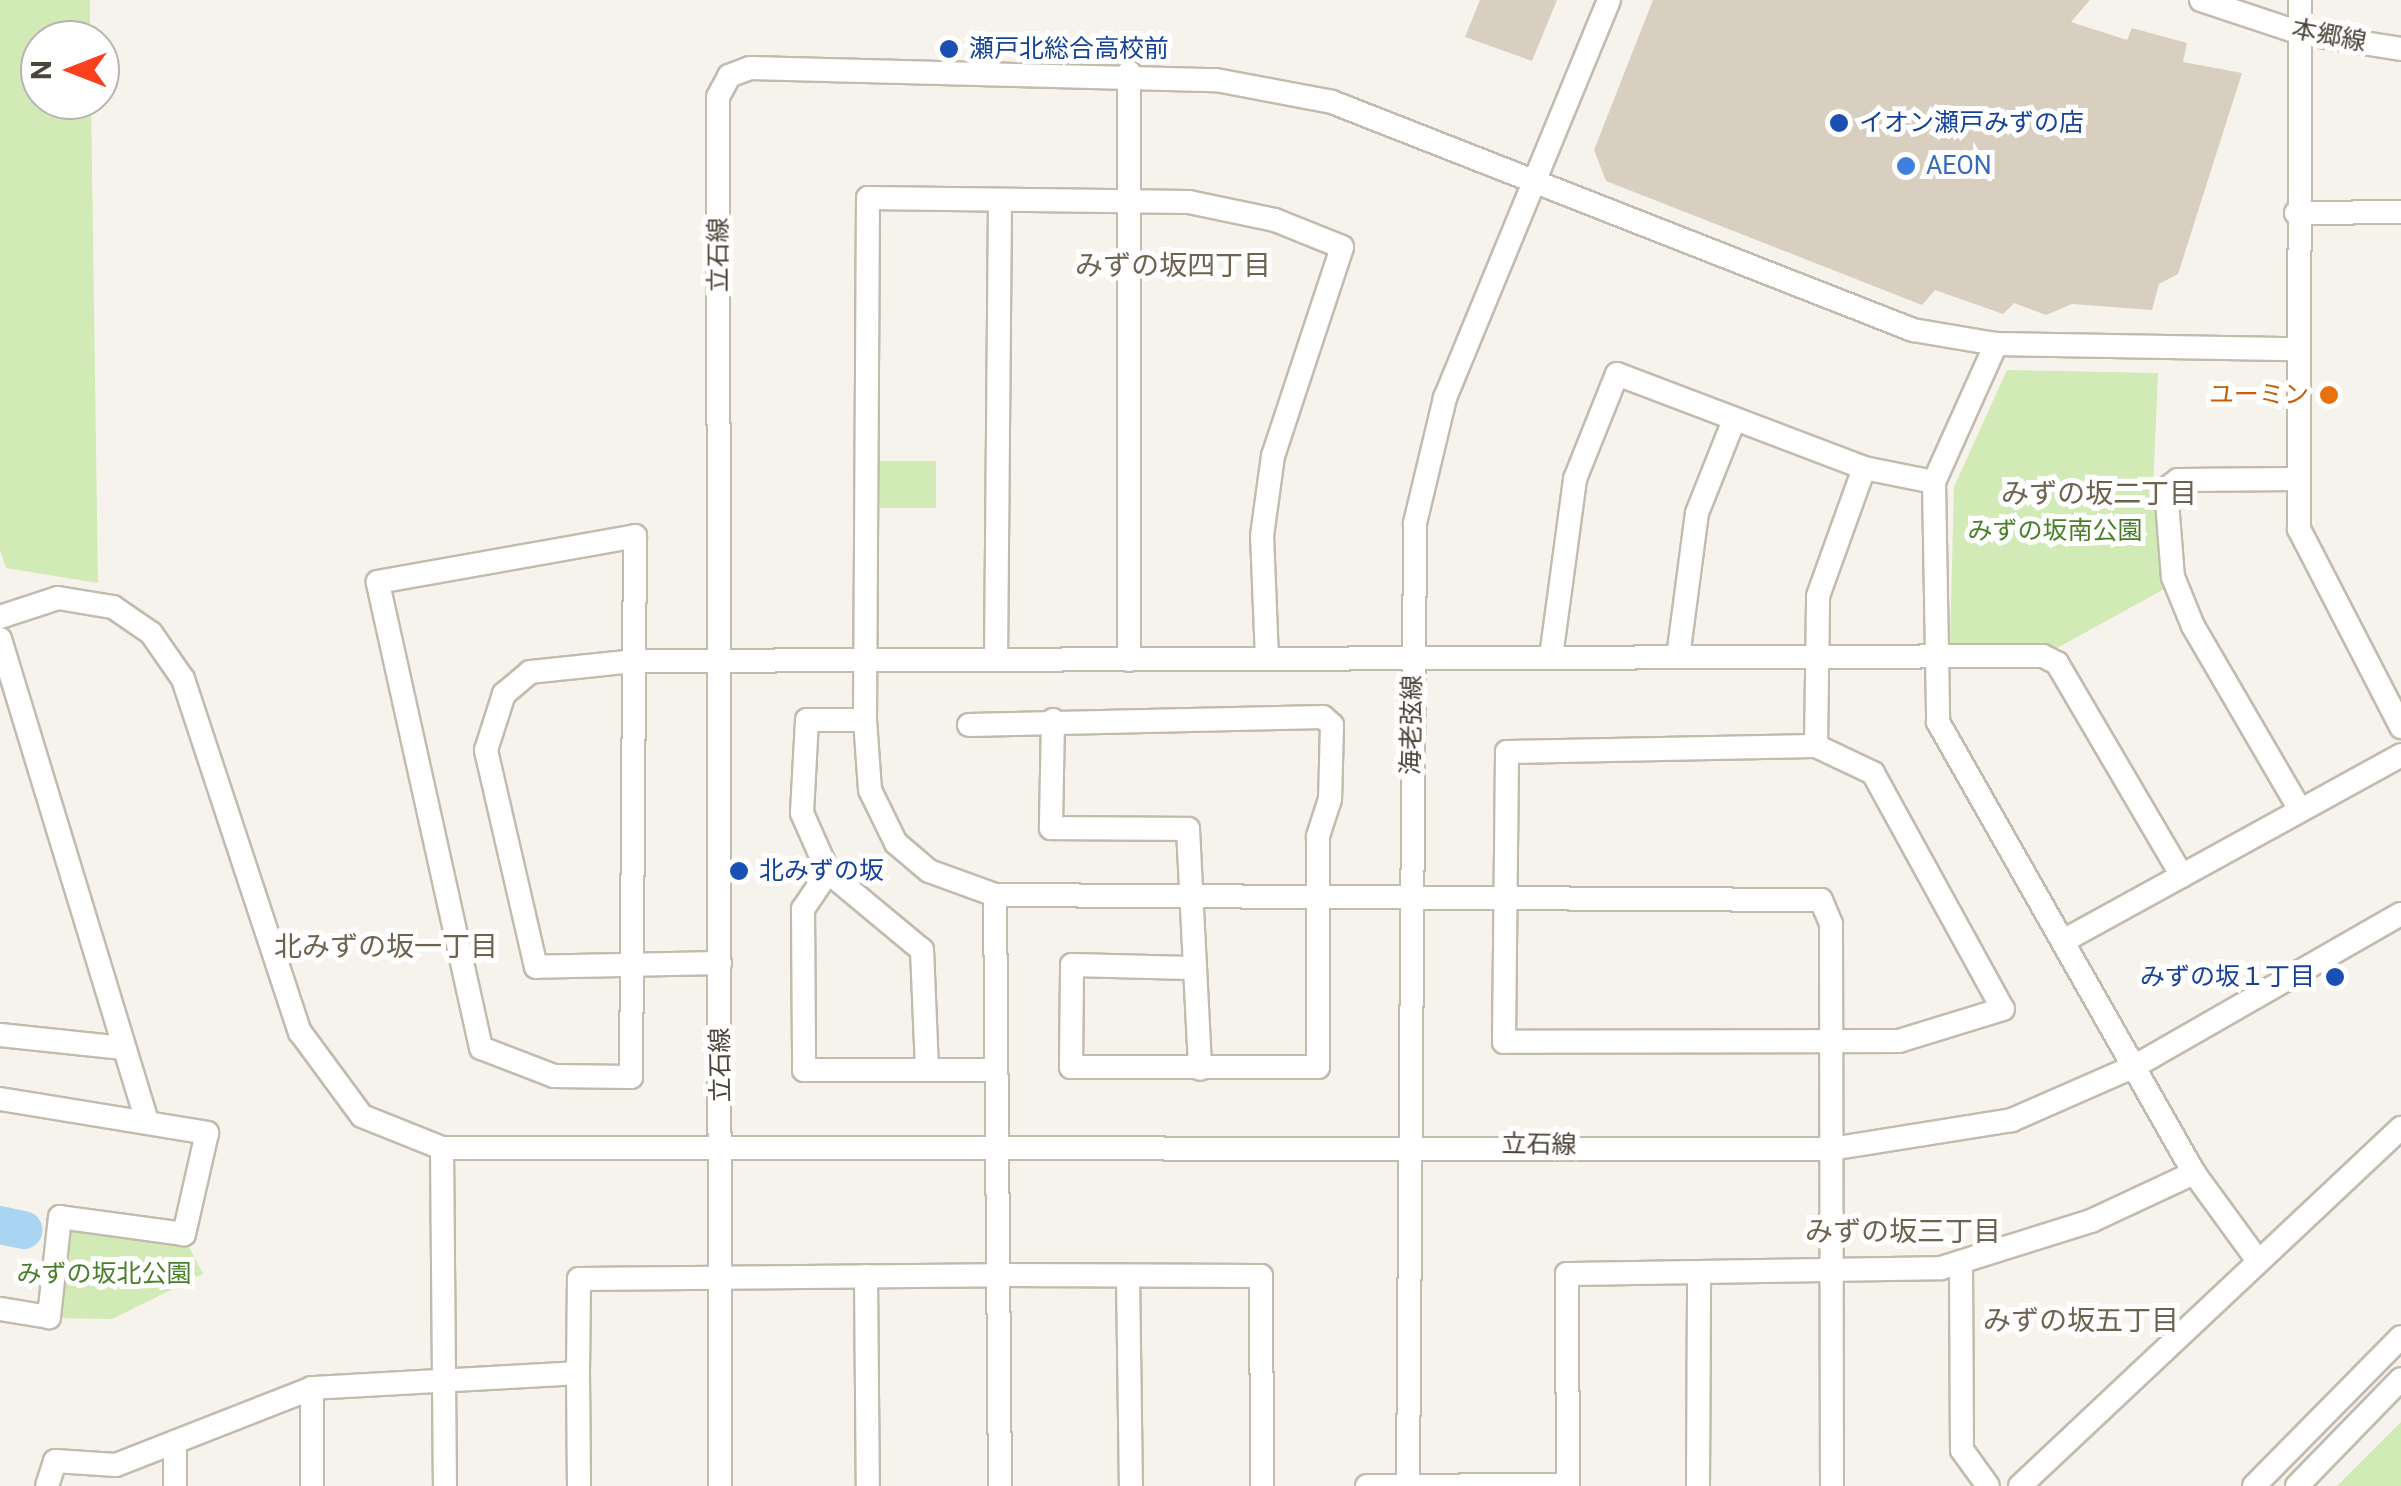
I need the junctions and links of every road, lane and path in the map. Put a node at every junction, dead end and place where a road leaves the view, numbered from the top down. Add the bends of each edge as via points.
1 (1609, 0) edge
2 (2201, 0) edge
3 (2300, 0) edge
4 (2300, 32) junction
5 (2401, 49) edge
6 (1129, 72) junction
7 (1533, 185) junction
8 (1131, 199) junction
9 (1000, 202) junction
10 (2401, 212) edge
11 (2296, 213) junction
12 (1996, 344) junction
13 (2296, 349) junction
14 (1734, 420) junction
15 (1864, 468) junction
16 (2296, 479) junction
17 (1934, 482) junction
18 (0, 616) edge
19 (0, 639) edge
20 (1678, 657) junction
21 (1938, 657) junction
22 (1550, 658) junction
23 (1267, 659) junction
24 (1413, 659) junction
25 (1816, 659) junction
26 (634, 660) junction
27 (720, 660) junction
28 (868, 660) junction
29 (996, 660) junction
30 (1129, 660) junction
31 (865, 720) junction
32 (1053, 720) junction
33 (969, 725) dead end
34 (2401, 727) edge
35 (1816, 746) junction
36 (2401, 755) edge
37 (2300, 810) junction
38 (828, 872) junction
39 (2182, 876) junction
40 (1408, 892) junction
41 (1506, 894) junction
42 (996, 895) junction
43 (1320, 895) junction
44 (1189, 896) junction
45 (2401, 914) edge
46 (2066, 940) junction
47 (720, 963) junction
48 (637, 967) junction
49 (1190, 968) junction
50 (0, 1036) edge
51 (1832, 1045) junction
52 (123, 1048) junction
53 (2137, 1065) junction
54 (927, 1068) junction
55 (1200, 1069) junction
56 (996, 1070) junction
57 (0, 1099) edge
58 (146, 1118) junction
59 (2401, 1128) edge
60 (1408, 1143) junction
61 (995, 1147) junction
62 (442, 1148) junction
63 (722, 1148) junction
64 (1831, 1149) junction
65 (2194, 1173) junction
66 (2256, 1258) junction
67 (1961, 1263) junction
68 (998, 1275) junction
69 (866, 1276) junction
70 (1128, 1276) junction
71 (1833, 1276) junction
72 (1699, 1277) junction
73 (721, 1280) junction
74 (0, 1310) edge
75 (2401, 1337) edge
76 (578, 1373) junction
77 (2401, 1379) edge
78 (444, 1380) junction
79 (312, 1388) junction
80 (175, 1442) junction
81 (1568, 1485) edge
82 (48, 1486) edge
83 (175, 1486) edge
84 (312, 1486) edge
85 (445, 1486) edge
86 (578, 1486) edge
87 (720, 1486) edge
88 (868, 1486) edge
89 (1000, 1486) edge
90 (1131, 1486) edge
91 (1262, 1486) edge
92 (1367, 1486) edge
93 (1408, 1486) edge
94 (1698, 1486) edge
95 (1832, 1486) edge
96 (1988, 1486) edge
97 (2020, 1486) edge
98 (2254, 1486) edge
99 (2296, 1486) edge

1 - 7 street, 海老弦線
2 - 4 street, 本郷線
3 - 4 street
4 - 5 street, 本郷線
4 - 11 street
6 - 7 street, 立石線 via 1332,102
6 - 8 street
6 - 27 street, 立石線 via 750,68 723,85
7 - 12 street, 立石線 via 1913,330
7 - 24 street, 海老弦線 via 1428,452 1410,594
8 - 9 street
8 - 23 street via 1275,220 1345,251 1292,378 1273,456 1262,536
8 - 30 street
9 - 28 street via 868,198
9 - 29 street
10 - 11 street
11 - 13 street
12 - 13 street, 立石線
12 - 17 street
13 - 16 street
14 - 15 street
14 - 20 street via 1697,513
14 - 22 street via 1617,374 1575,479
15 - 17 street
15 - 25 street via 1823,573
16 - 34 street via 2299,530 2327,597
16 - 37 street via 2178,480 2166,490 2173,577 2192,626
17 - 21 street
18 - 62 street via 58,598 113,607 152,632 183,679 300,1032 362,1116
19 - 52 street
20 - 22 street
20 - 25 street
21 - 25 street
21 - 39 street via 2057,663
21 - 46 street via 1938,722
22 - 24 street
23 - 24 street
23 - 30 street
24 - 40 street, 海老弦線
25 - 35 street
26 - 27 street
26 - 48 street
26 - 48 street via 530,672 504,694 486,750 536,967
26 - 48 street via 635,536 378,582 481,1048 554,1076 632,1077
27 - 28 street
27 - 47 street, 立石線
28 - 29 street
28 - 31 street
29 - 30 street
31 - 38 street via 807,720 802,813
31 - 42 street via 870,790 896,842 929,871
32 - 33 street
32 - 43 street via 1322,717 1332,724
32 - 44 street via 1050,828 1183,819
35 - 41 street via 1508,752
35 - 51 street via 1874,773 2004,999 2004,1009 1940,1032
36 - 37 street
37 - 39 street
38 - 54 street via 922,950
38 - 54 street via 804,908 804,1070
39 - 46 street
40 - 41 street
40 - 43 street
40 - 60 street, 海老弦線
41 - 51 street via 1810,892 1831,924
41 - 51 street via 1504,1042
42 - 44 street
42 - 56 street
43 - 44 street
43 - 55 street via 1318,1067
44 - 49 street
45 - 53 street, 立石線
46 - 53 street
47 - 48 street
47 - 63 street, 立石線
49 - 55 street
49 - 55 street via 1072,965 1071,1067
50 - 52 street
51 - 64 street
52 - 58 street
53 - 64 street, 立石線 via 2012,1120
53 - 65 street
54 - 56 street
56 - 61 street
57 - 58 street
58 - 74 street via 207,1133 184,1234 60,1216 49,1317
59 - 66 street
60 - 61 street, 立石線
60 - 64 street, 立石線
60 - 93 street, 海老弦線
61 - 63 street, 立石線
61 - 68 street
62 - 63 street
62 - 78 street
63 - 73 street
64 - 71 street
65 - 66 street
65 - 67 street via 2091,1221
66 - 97 street
67 - 71 street
67 - 96 street via 1962,1450
68 - 69 street
68 - 70 street
68 - 89 street
69 - 73 street
69 - 88 street
70 - 90 street
70 - 91 street via 1261,1276
71 - 72 street
71 - 95 street
72 - 81 street via 1566,1274
72 - 94 street
73 - 76 street via 580,1279
73 - 87 street
75 - 98 street
76 - 78 street
76 - 86 street
77 - 99 street
78 - 79 street
78 - 85 street
79 - 80 street
79 - 84 street
80 - 82 street via 116,1464 55,1461
80 - 83 street
81 - 93 street
92 - 93 street

